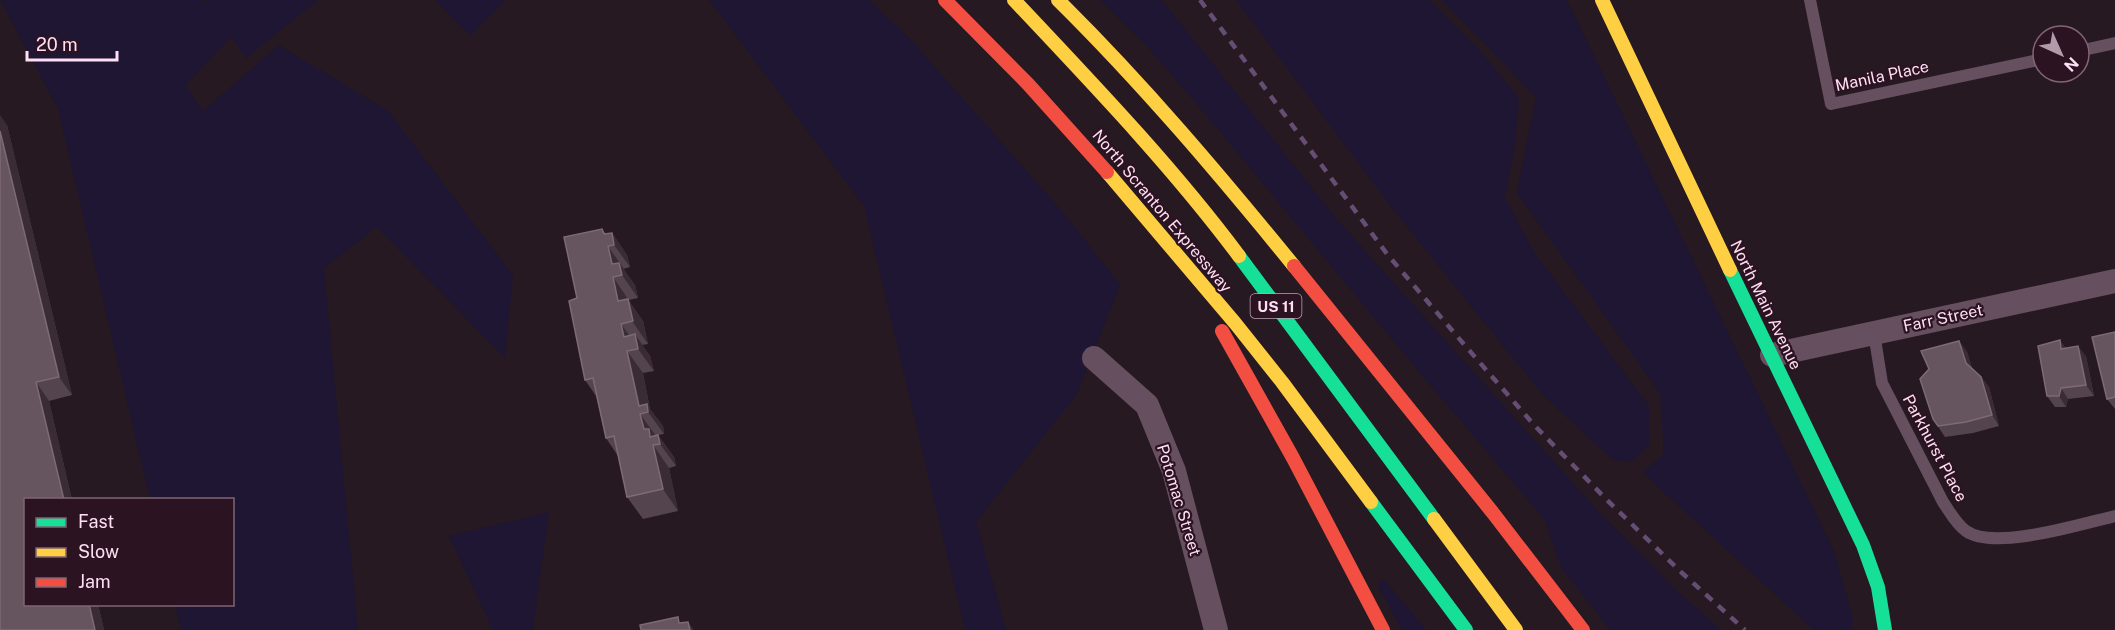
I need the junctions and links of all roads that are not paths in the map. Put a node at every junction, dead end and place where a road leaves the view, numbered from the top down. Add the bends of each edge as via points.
1 (945, 0) edge
2 (1014, 0) edge
3 (1058, 0) edge
4 (1602, 0) edge
5 (1810, 0) edge
6 (2115, 43) edge
7 (2091, 48) edge
8 (2031, 61) edge
9 (1183, 262) junction
10 (2115, 281) edge
11 (1874, 333) junction
12 (1772, 355) junction
13 (1094, 358) dead end
14 (2115, 516) edge
15 (1891, 627) edge
16 (1216, 630) edge
17 (1383, 630) edge
18 (1466, 630) edge
19 (1516, 630) edge
20 (1583, 630) edge

1 - 9 main road, North Scranton Expressway / US 11 via 1081,141
2 - 19 main road, North Scranton Expressway / US 11 via 1117,109 1221,232
3 - 20 main road via 1133,76 1240,200
4 - 12 main road, North Main Avenue
5 - 8 lane, Manila Place via 1831,104
6 - 7 lane
9 - 17 main road via 1293,458
9 - 18 main road, North Scranton Expressway / US 11 via 1282,382
10 - 11 street, Farr Street
11 - 12 street, Farr Street
11 - 14 lane, Parkhurst Place via 1882,383 1943,502 1965,530 1989,539 2018,537
12 - 15 main road, North Main Avenue via 1866,553
13 - 16 street, Potomac Street via 1147,405 1174,471

